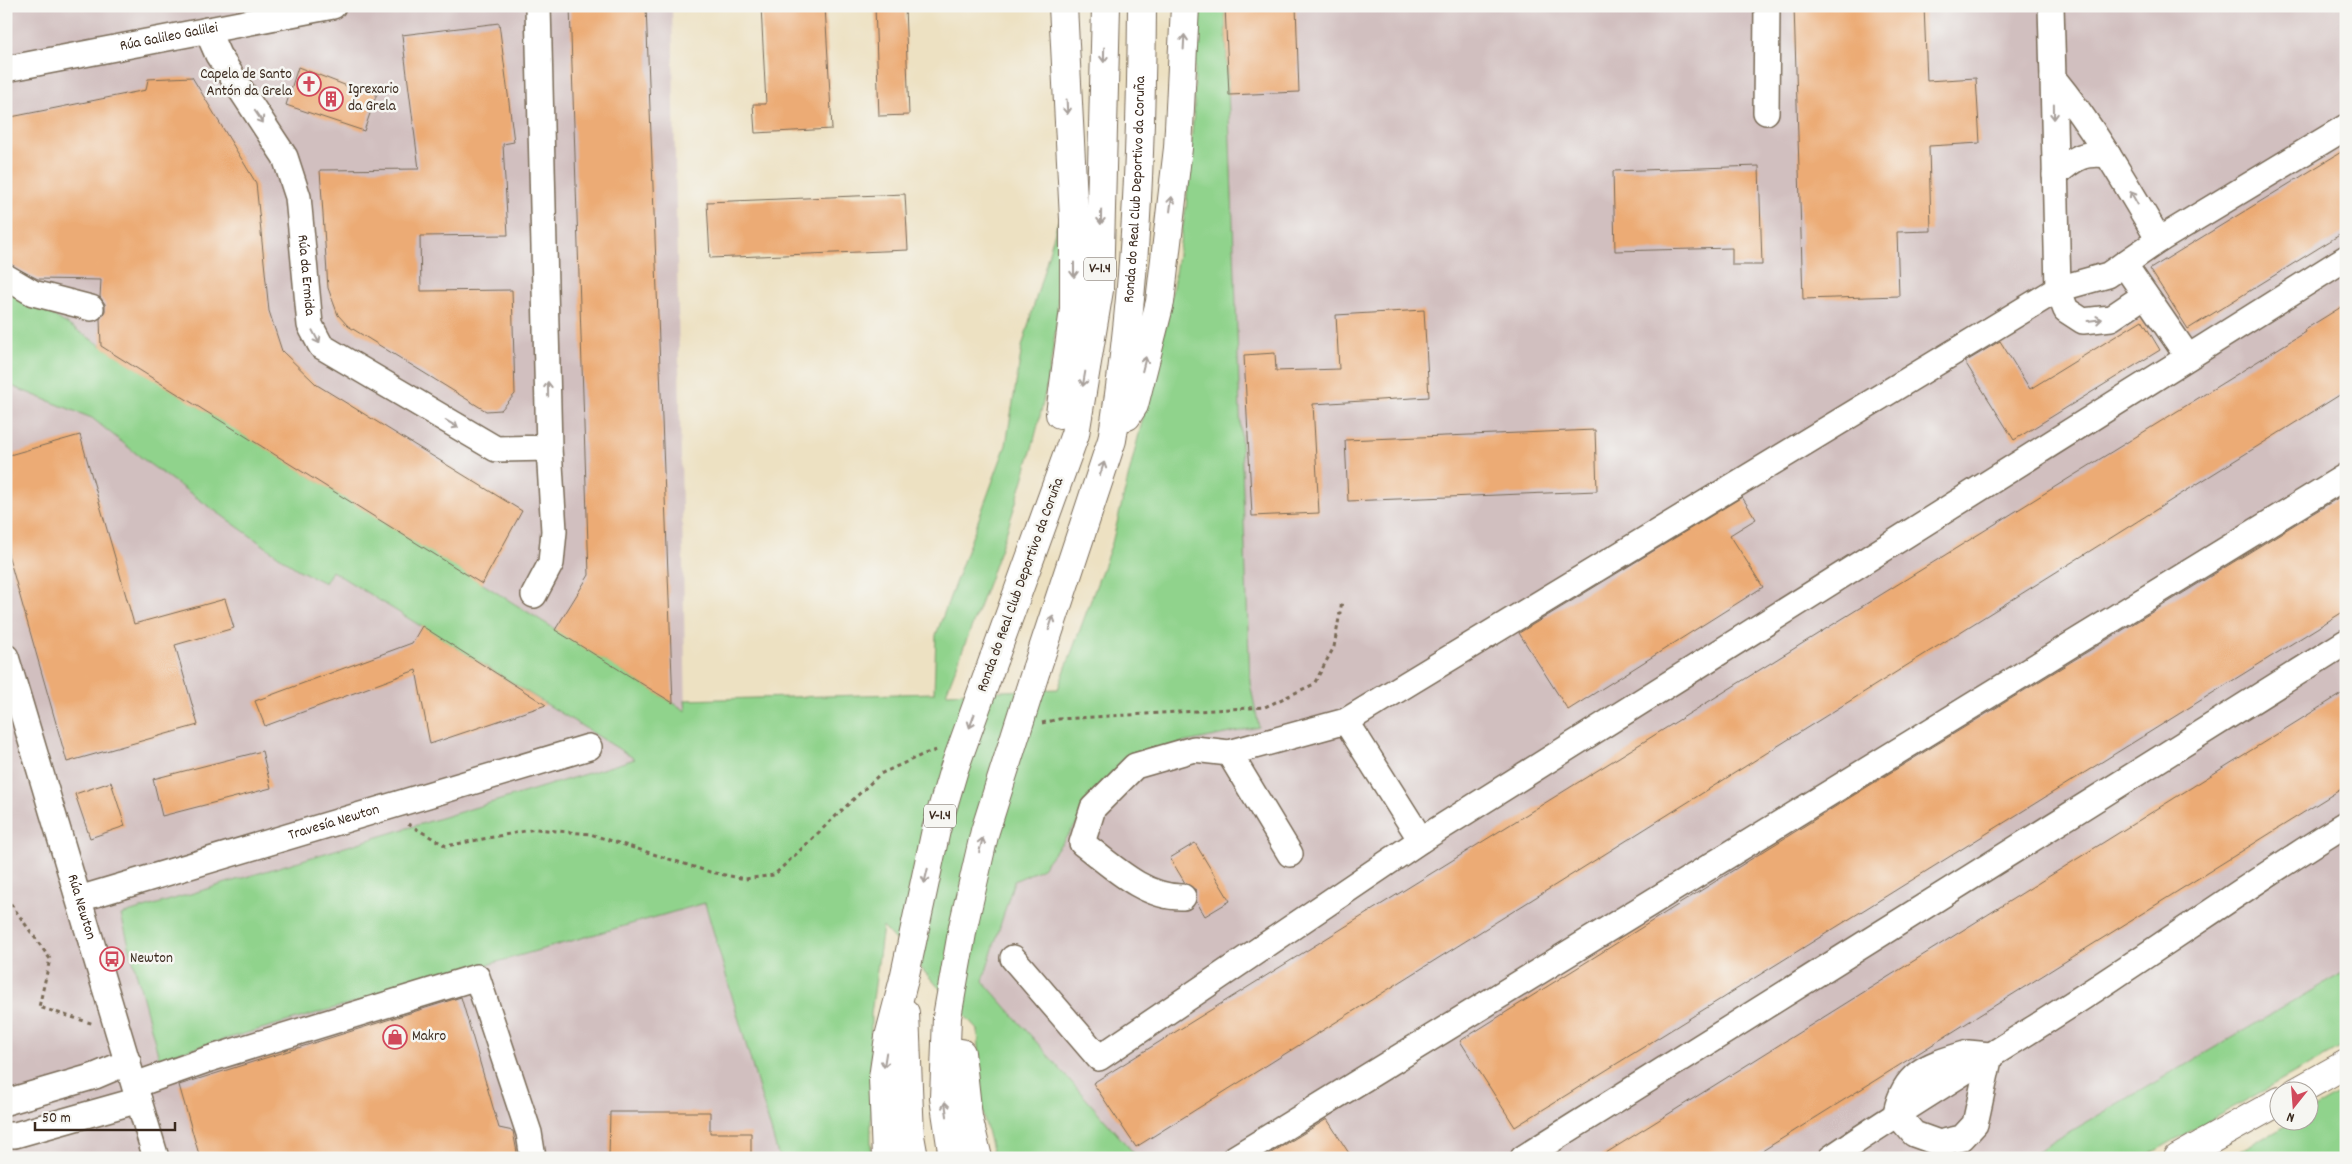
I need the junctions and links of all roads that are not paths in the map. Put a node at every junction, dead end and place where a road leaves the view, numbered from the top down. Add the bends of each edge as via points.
1 (333, 6) edge
2 (538, 6) edge
3 (1063, 6) edge
4 (1106, 6) edge
5 (1142, 6) edge
6 (1185, 6) edge
7 (1767, 6) edge
8 (2051, 6) edge
9 (207, 30) junction
10 (6, 69) edge
11 (2053, 78) junction
12 (1766, 112) dead end
13 (2346, 127) edge
14 (2108, 155) junction
15 (2055, 175) junction
16 (2159, 240) junction
17 (2346, 258) edge
18 (2124, 264) junction
19 (6, 277) edge
20 (2058, 289) junction
21 (2145, 295) junction
22 (91, 308) dead end
23 (2188, 357) junction
24 (1112, 440) junction
25 (549, 448) junction
26 (2346, 476) edge
27 (1044, 525) junction
28 (534, 595) dead end
29 (2346, 642) edge
30 (6, 658) edge
31 (1346, 721) junction
32 (589, 748) dead end
33 (1229, 753) junction
34 (2346, 824) edge
35 (1421, 840) junction
36 (1290, 854) dead end
37 (1183, 897) dead end
38 (79, 899) junction
39 (962, 927) junction
40 (1013, 958) dead end
41 (904, 979) junction
42 (1990, 1055) junction
43 (2346, 1064) edge
44 (134, 1082) junction
45 (2314, 1082) edge
46 (6, 1102) edge
47 (2270, 1107) edge
48 (1896, 1113) junction
49 (6, 1135) edge
50 (156, 1158) edge
51 (533, 1158) edge
52 (886, 1158) edge
53 (914, 1158) edge
54 (952, 1158) edge
55 (978, 1158) edge
56 (1235, 1158) edge
57 (1523, 1158) edge
58 (1831, 1158) edge
59 (2178, 1158) edge

1 - 9 street, Rúa Galileo Galilei
25 -> 2 street
3 -> 27 main road via 1074,218 1074,309
4 -> 27 main road, Ronda do Real Club Deportivo da Coruña / V-1.4 via 1099,290 1075,434
5 - 24 main road, Ronda do Real Club Deportivo da Coruña / V-1.4 via 1137,197 1130,299
24 -> 6 main road via 1134,405 1160,302 1178,148
7 - 12 street
8 - 11 street
9 - 10 street, Rúa Galileo Galilei
9 -> 25 street, Rúa da Ermida via 218,55 285,157 298,197 310,325 321,346 496,449
11 - 14 street via 2079,109
11 -> 15 street
13 - 16 street
14 - 15 street via 2090,152 2069,162
16 -> 14 street
15 - 20 street
16 - 18 street
17 - 23 street
18 - 20 street via 2108,275
18 - 21 street
19 - 22 street via 33,293
20 -> 21 street via 2066,310 2083,321 2111,318
20 - 31 street
21 - 23 street
23 - 35 street
39 -> 24 main road, Ronda do Real Club Deportivo da Coruña / V-1.4, bridge via 985,831
25 - 28 street via 554,531 551,563
26 - 56 street
27 -> 41 main road, Ronda do Real Club Deportivo da Coruña / V-1.4, bridge via 954,769 936,830
29 - 57 street
30 - 38 street, Rúa Newton
31 - 33 street
31 - 35 street
32 - 38 street, Travesía Newton
33 - 36 street
33 - 37 street via 1194,749 1135,766 1093,808 1082,843 1143,887 1169,897
34 - 42 street
35 - 40 street via 1099,1058
38 - 44 street, Rúa Newton
54 -> 39 main road, Ronda do Real Club Deportivo da Coruña / V-1.4 via 944,1098 947,1017
39 - 55 main road via 963,1082
41 -> 52 main road via 889,1036 883,1078
41 - 53 main road, Ronda do Real Club Deportivo da Coruña / V-1.4 via 910,1136
42 - 48 street
42 - 48 street via 1975,1124 1962,1138 1940,1143 1914,1134
43 - 45 main road
44 - 46 street via 94,1076
44 - 49 street via 15,1135
44 - 50 street, Rúa Newton
44 - 51 street via 477,977 529,1133
47 - 59 main road
48 - 58 street

